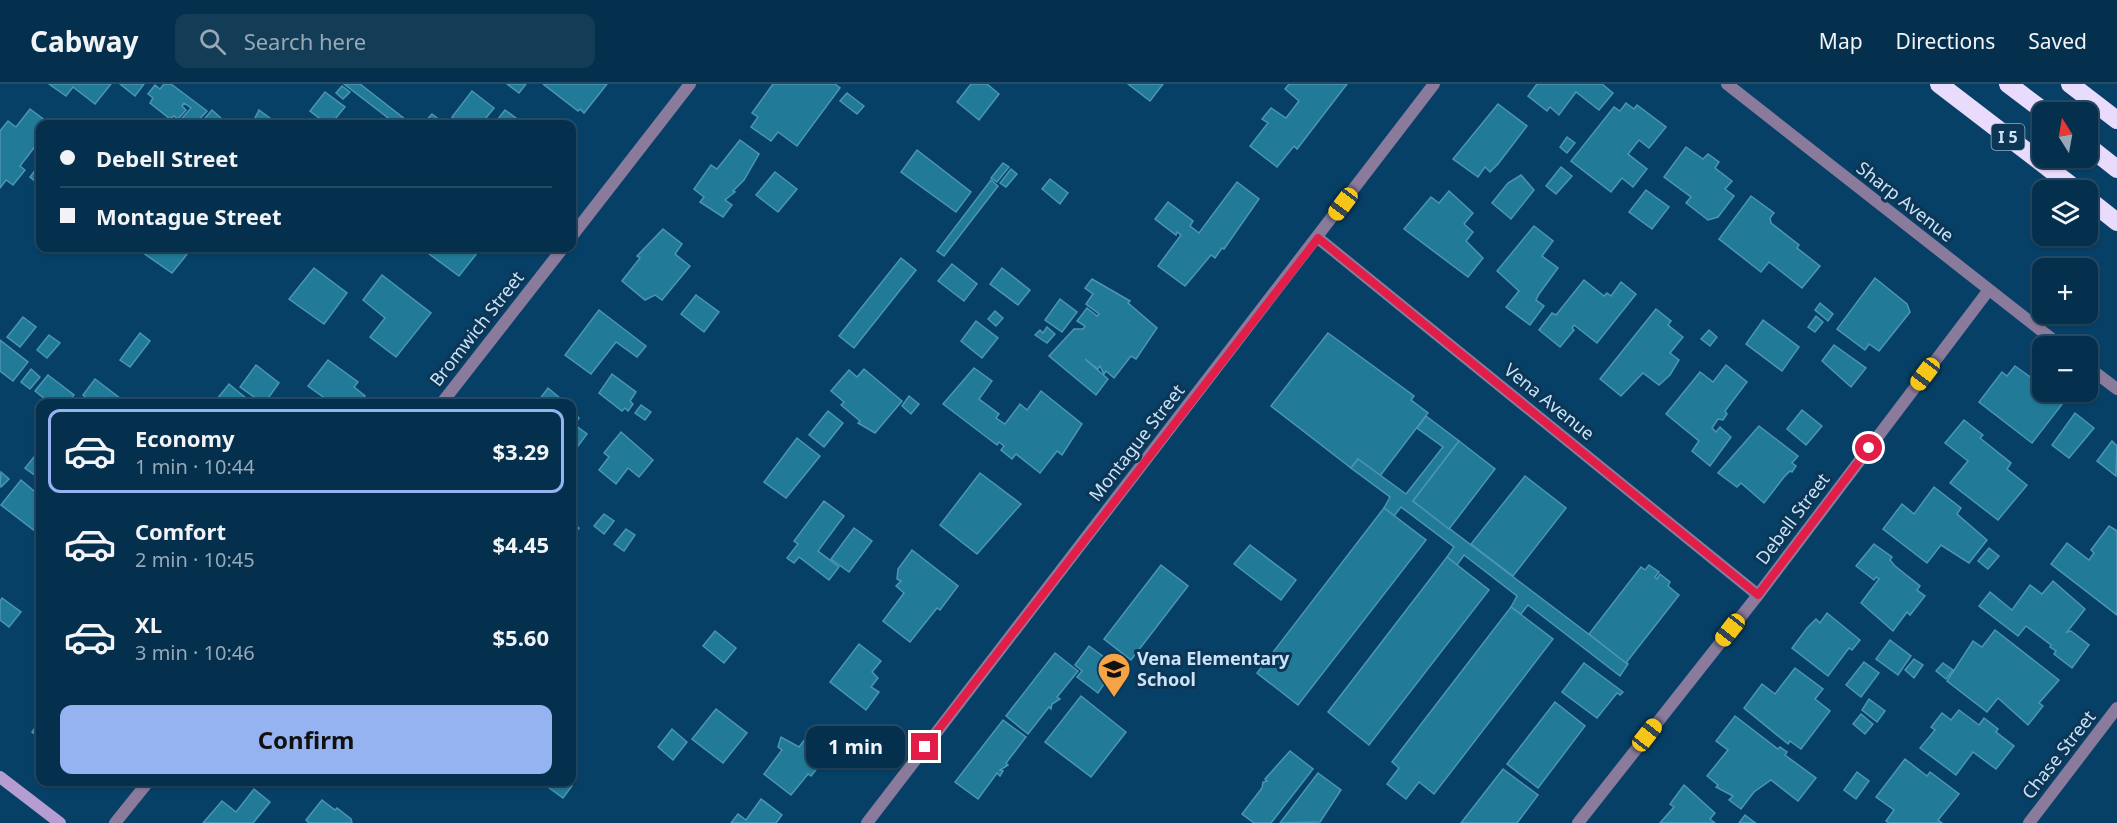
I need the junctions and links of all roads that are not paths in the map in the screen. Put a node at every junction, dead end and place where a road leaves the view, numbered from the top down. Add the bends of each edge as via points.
1 (690, 84) edge
2 (1434, 84) edge
3 (1727, 84) edge
4 (1940, 84) edge
5 (2008, 84) edge
6 (2070, 84) edge
7 (2032, 102) edge
8 (2117, 120) edge
9 (2098, 154) edge
10 (2117, 169) edge
11 (2064, 180) edge
12 (2098, 207) edge
13 (2117, 222) edge
14 (576, 231) edge
15 (1318, 238) junction
16 (560, 252) edge
17 (1988, 291) junction
18 (2048, 336) edge
19 (2098, 375) edge
20 (2117, 389) edge
21 (445, 399) edge
22 (1758, 595) junction
23 (2117, 708) edge
24 (0, 777) edge
25 (145, 786) edge
26 (60, 823) edge
27 (115, 823) edge
28 (867, 823) edge
29 (1578, 823) edge
30 (2029, 823) edge

1 - 14 street
2 - 15 street, Montague Street
3 - 17 street, Sharp Avenue
4 - 11 highway, I 5
5 - 7 highway
6 - 8 highway
9 - 10 highway
12 - 13 highway
15 - 22 street, Vena Avenue
15 - 28 street, Montague Street
16 - 21 street, Bromwich Street
17 - 18 street, Sharp Avenue
17 - 22 street, Debell Street
19 - 20 street
22 - 29 street, Debell Street
23 - 30 street, Chase Street
24 - 26 main road
25 - 27 street

